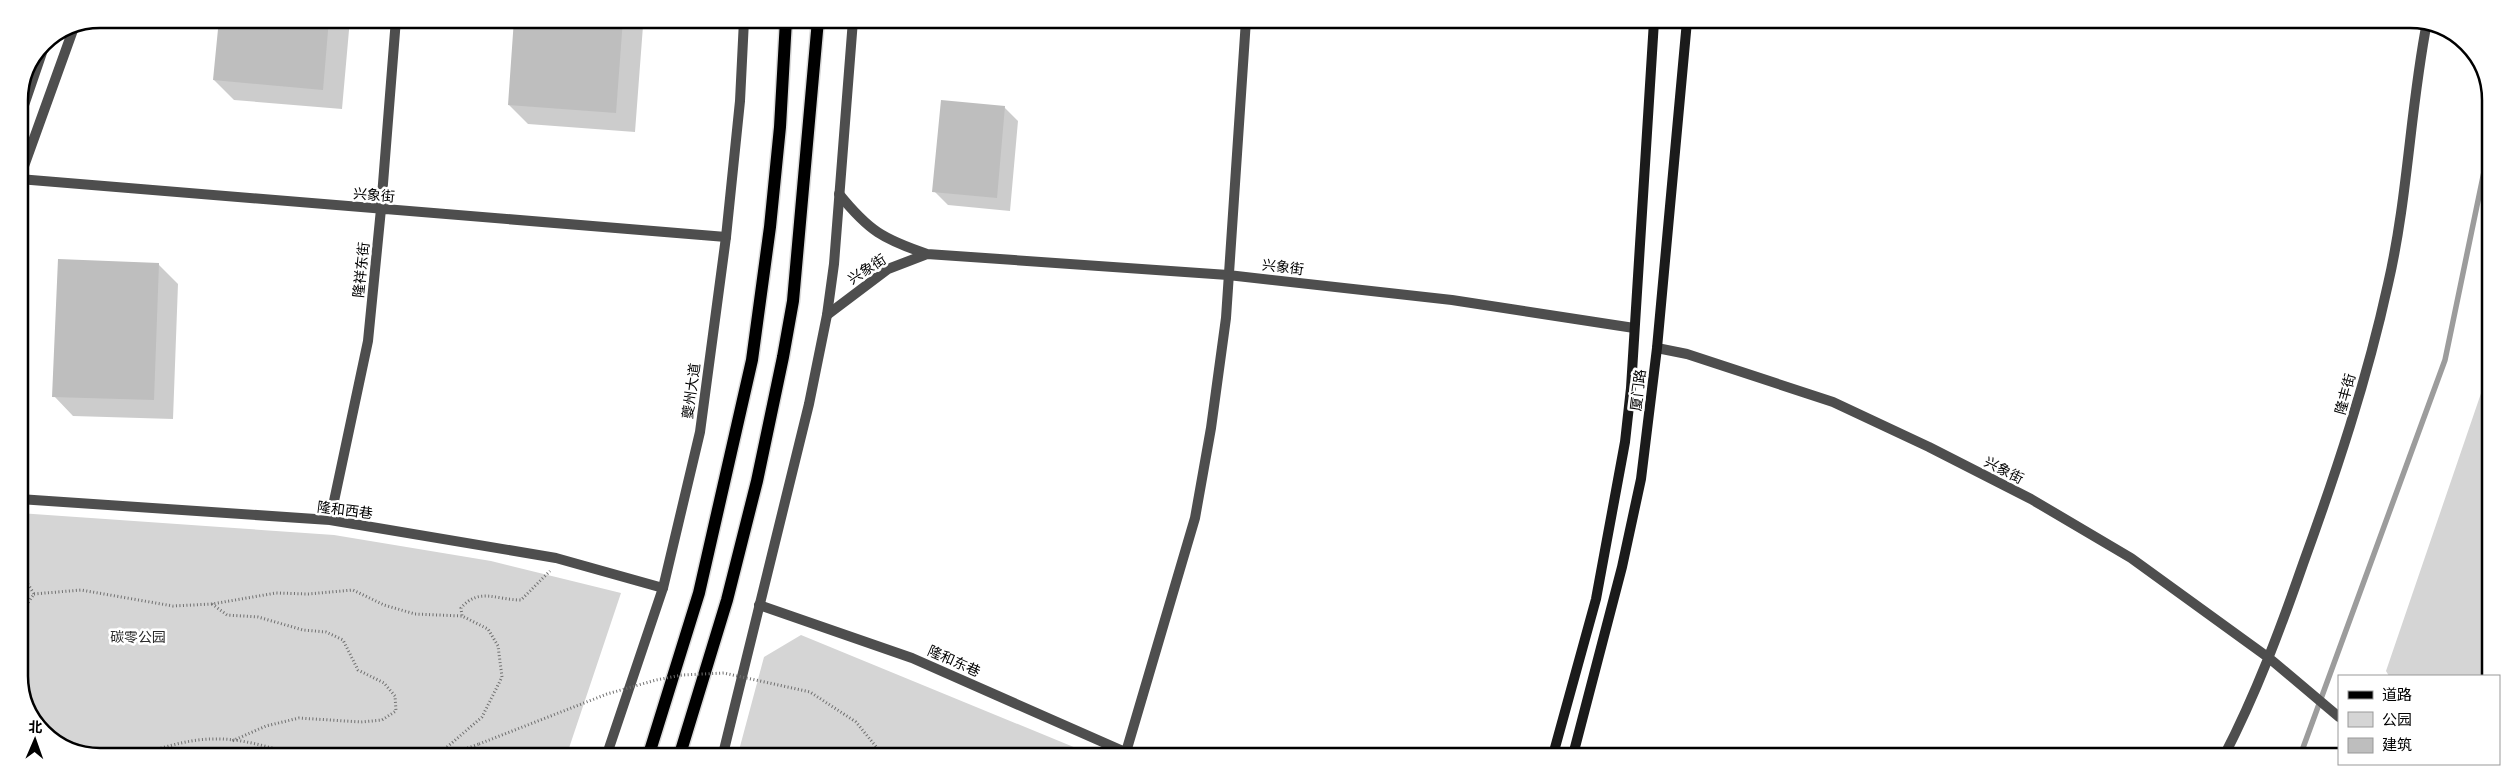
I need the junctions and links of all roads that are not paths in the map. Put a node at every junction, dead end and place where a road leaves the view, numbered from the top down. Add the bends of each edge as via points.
1 (395, 27) edge
2 (744, 27) edge
3 (785, 27) edge
4 (817, 27) edge
5 (852, 27) edge
6 (1246, 27) edge
7 (1654, 27) edge
8 (1686, 27) edge
9 (2426, 29) edge
10 (72, 33) edge
11 (40, 60) edge
12 (28, 94) edge
13 (27, 157) edge
14 (27, 180) edge
15 (839, 194) junction
16 (381, 209) junction
17 (726, 237) junction
18 (927, 254) junction
19 (1228, 275) junction
20 (827, 315) junction
21 (1634, 328) junction
22 (1657, 348) junction
23 (28, 500) edge
24 (330, 520) junction
25 (663, 588) junction
26 (759, 605) junction
27 (2269, 658) junction
28 (2338, 716) edge
29 (609, 748) edge
30 (651, 748) edge
31 (682, 748) edge
32 (724, 748) edge
33 (1118, 748) edge
34 (1130, 748) edge
35 (1555, 748) edge
36 (1574, 748) edge
37 (2228, 748) edge

1 - 16 street, 隆祥东街
2 - 17 street, 夔州大道 via 740,101
3 - 30 main road via 774,187 752,360 699,593
4 - 31 main road via 794,291 783,357 757,481 727,600
5 - 15 street
6 - 19 street
7 - 21 main road, 厦门路
8 - 22 main road, 厦门路
9 - 27 street, 隆丰街 via 2388,284 2344,448
10 - 13 street
11 - 12 street
14 - 16 street, 兴象街
15 - 18 street, 兴象街 via 860,220 882,236
15 - 20 street
16 - 17 street, 兴象街
16 - 24 street, 隆祥东街 via 368,341
17 - 25 street, 夔州大道 via 700,432
18 - 19 street, 兴象街
18 - 20 street, 兴象街 via 888,269
19 - 21 street, 兴象街 via 1452,300
19 - 34 street via 1226,318 1195,518
20 - 26 street via 809,404
21 - 35 main road, 厦门路 via 1625,442 1598,589
22 - 27 street, 兴象街 via 1687,354 1833,402 1929,447 2031,499 2131,558
22 - 36 main road, 厦门路 via 1641,479 1622,567
23 - 24 street, 隆和西巷
24 - 25 street, 隆和西巷 via 556,558
25 - 29 street, 夔州大道
26 - 32 street
26 - 33 street, 隆和东巷 via 912,658
27 - 28 street, 兴象街
27 - 37 street, 隆丰街

